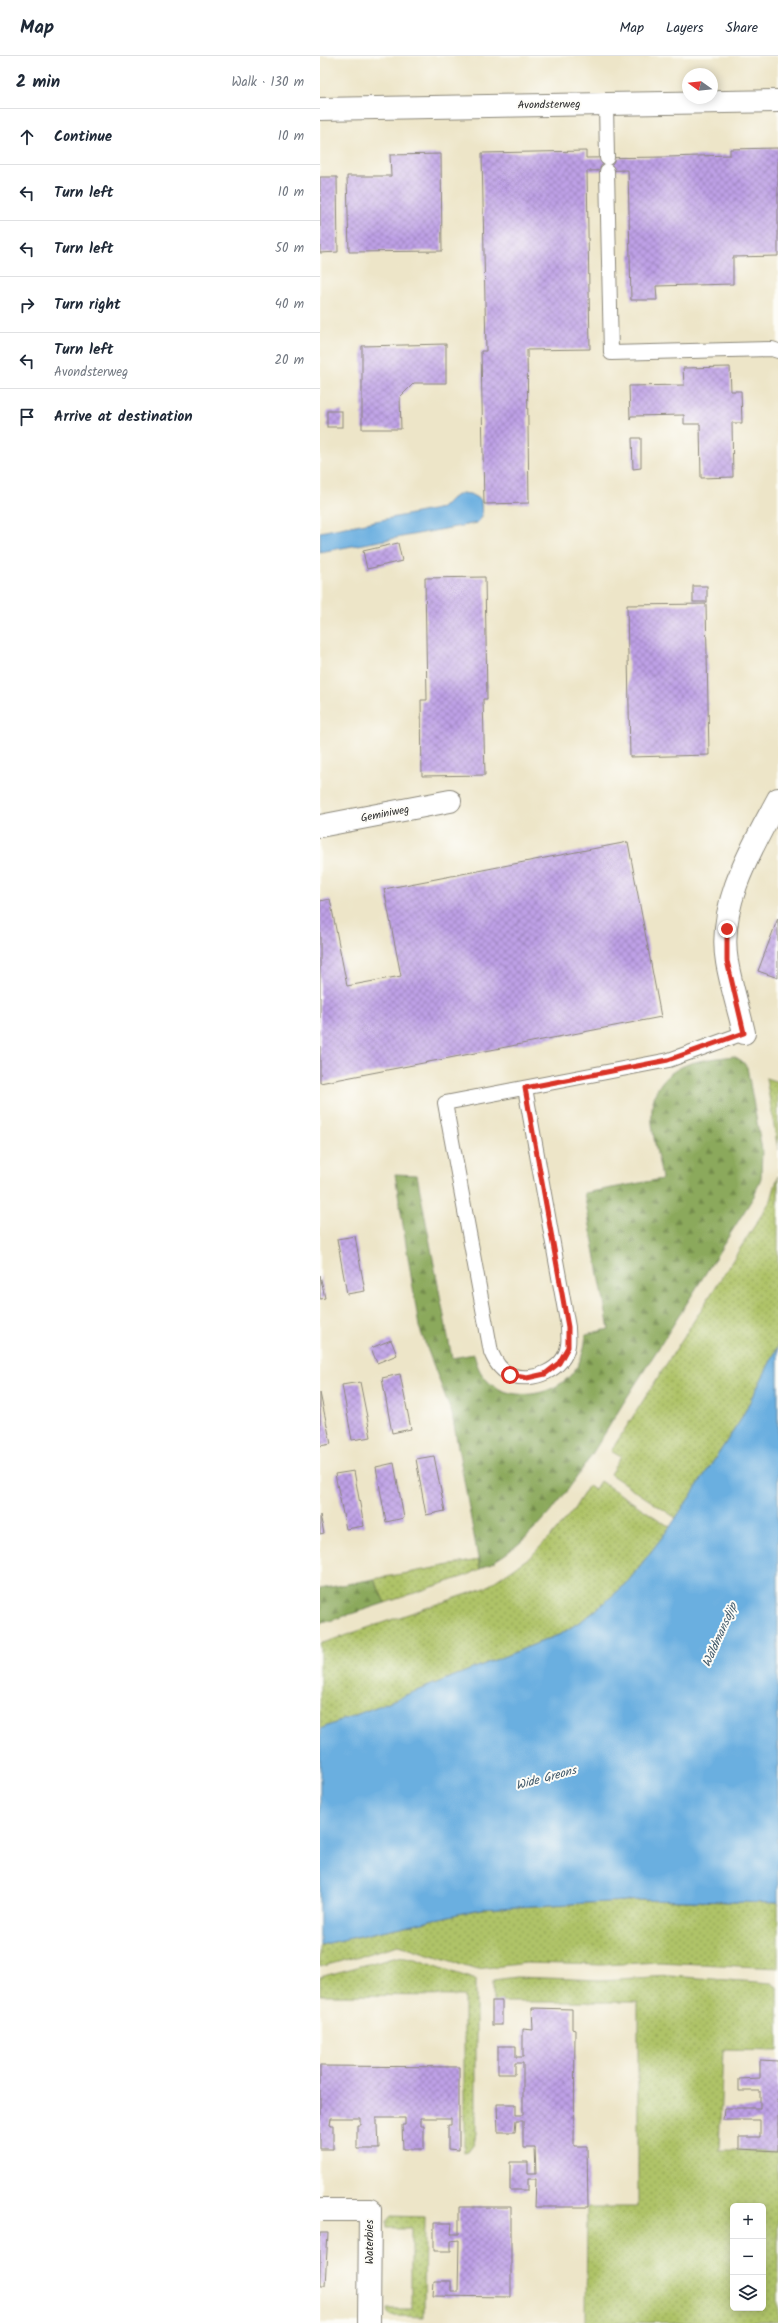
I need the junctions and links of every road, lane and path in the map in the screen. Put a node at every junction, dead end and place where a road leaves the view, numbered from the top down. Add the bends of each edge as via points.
1 (778, 101) edge
2 (606, 104) junction
3 (320, 109) edge
4 (778, 351) edge
5 (778, 799) edge
6 (450, 801) dead end
7 (320, 826) edge
8 (744, 1033) joint
9 (525, 1088) junction
10 (320, 2210) edge
11 (369, 2323) edge

1 - 2 street, Avondsterweg
2 - 3 street, Avondsterweg
2 - 4 lane via 611,353 772,349
5 - 8 street via 743,866 732,896 727,929 727,961
6 - 7 street, Geminiweg
8 - 9 lane via 668,1060
9 - 9 lane via 445,1103 491,1352 498,1366 510,1375 527,1378 545,1374 559,1363 568,1347 568,1327
10 - 11 street, Waterbies via 370,2210

